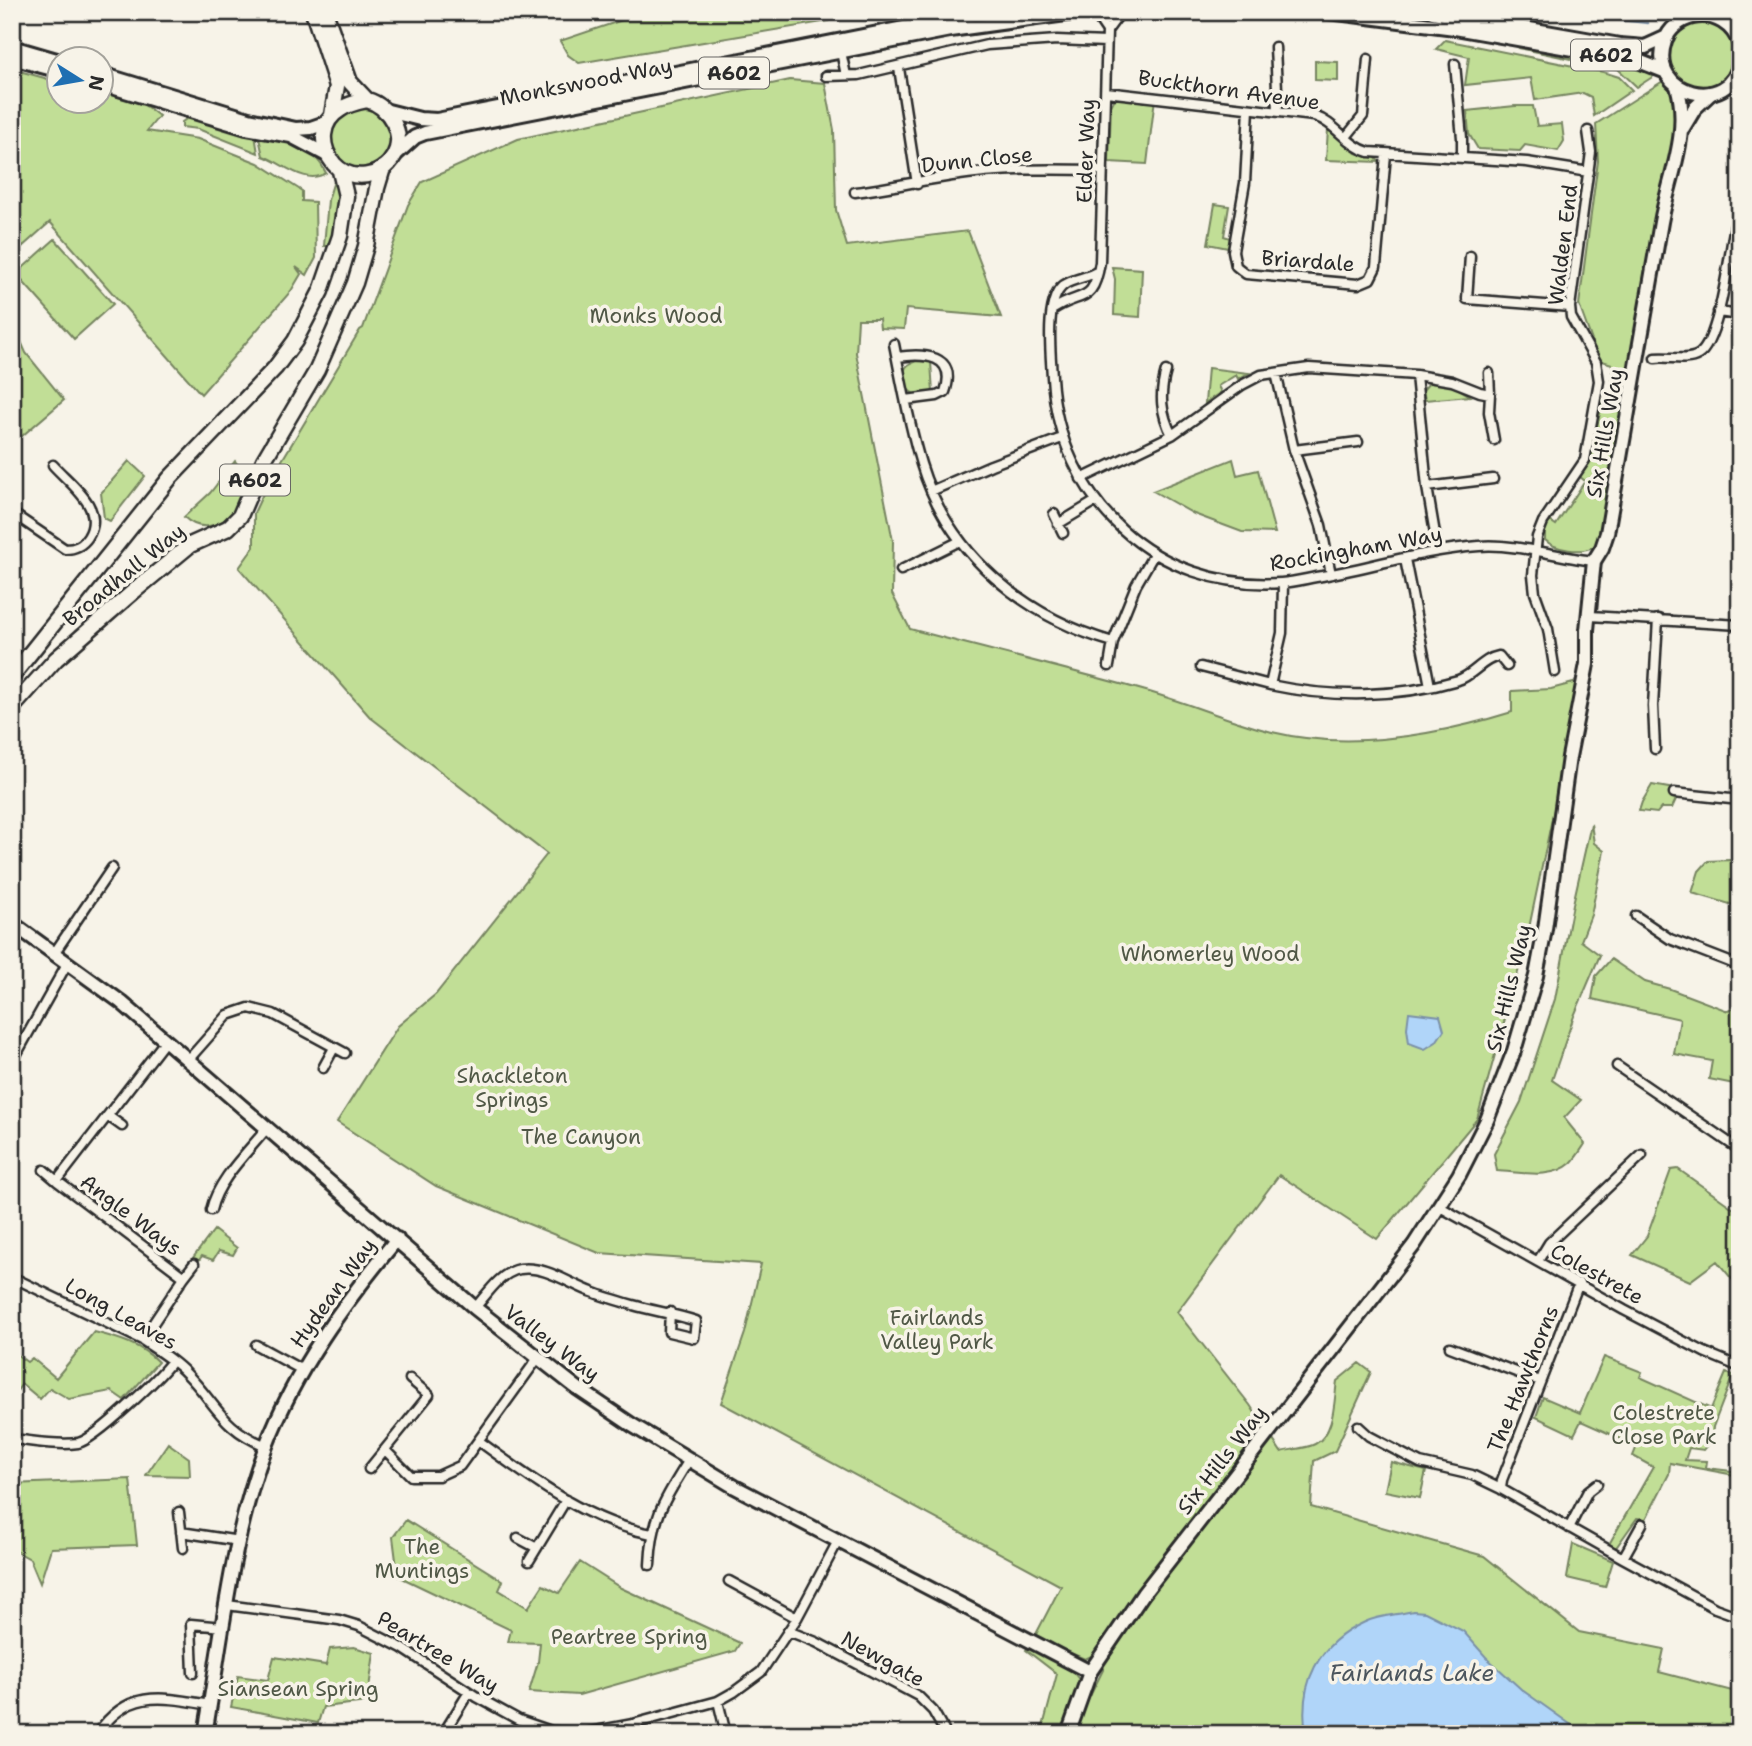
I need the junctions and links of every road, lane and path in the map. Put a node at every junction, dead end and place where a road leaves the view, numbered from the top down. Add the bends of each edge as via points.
1 (313, 12) edge
2 (325, 12) edge
3 (985, 12) edge
4 (1081, 12) edge
5 (1094, 12) edge
6 (1121, 12) edge
7 (1329, 12) edge
8 (1433, 12) edge
9 (1716, 16) edge
10 (1679, 18) edge
11 (1107, 31) junction
12 (1667, 37) junction
13 (1739, 40) edge
14 (1107, 42) junction
15 (12, 47) edge
16 (1275, 47) dead end
17 (841, 51) junction
18 (46, 57) edge
19 (12, 58) edge
20 (1368, 60) dead end
21 (1740, 61) edge
22 (1455, 64) dead end
23 (46, 67) edge
24 (899, 68) junction
25 (1664, 71) junction
26 (846, 75) junction
27 (826, 76) dead end
28 (1737, 77) edge
29 (116, 78) edge
30 (1677, 86) junction
31 (116, 88) edge
32 (1106, 92) junction
33 (1711, 93) junction
34 (367, 100) junction
35 (1249, 108) junction
36 (388, 111) junction
37 (1278, 111) junction
38 (330, 119) junction
39 (1683, 128) junction
40 (1588, 131) dead end
41 (1346, 137) junction
42 (325, 153) junction
43 (1386, 154) junction
44 (395, 155) junction
45 (1462, 158) junction
46 (383, 168) junction
47 (1103, 170) junction
48 (340, 171) junction
49 (1589, 172) junction
50 (917, 184) junction
51 (855, 192) dead end
52 (1740, 200) edge
53 (1737, 231) edge
54 (1470, 256) dead end
55 (1098, 271) junction
56 (1570, 307) junction
57 (1051, 311) junction
58 (1718, 312) junction
59 (1740, 315) edge
60 (894, 344) dead end
61 (897, 357) junction
62 (1655, 358) dead end
63 (1166, 371) dead end
64 (1276, 373) junction
65 (1489, 373) dead end
66 (1416, 375) junction
67 (1490, 394) junction
68 (906, 400) junction
69 (1172, 435) junction
70 (1062, 439) junction
71 (1494, 440) dead end
72 (1358, 442) dead end
73 (1294, 450) junction
74 (53, 465) dead end
75 (1081, 479) junction
76 (1493, 479) dead end
77 (1427, 487) junction
78 (931, 491) junction
79 (1096, 501) junction
80 (12, 513) edge
81 (1054, 514) dead end
82 (1058, 524) junction
83 (1063, 533) dead end
84 (960, 541) junction
85 (1438, 551) junction
86 (1536, 552) junction
87 (1154, 554) junction
88 (1405, 559) junction
89 (1594, 561) junction
90 (901, 569) dead end
91 (1331, 574) junction
92 (1283, 583) junction
93 (1590, 616) junction
94 (1658, 619) junction
95 (1740, 625) edge
96 (1113, 642) junction
97 (1109, 666) dead end
98 (1507, 666) dead end
99 (1201, 667) dead end
100 (1555, 672) dead end
101 (12, 676) edge
102 (1270, 684) junction
103 (1430, 685) junction
104 (12, 708) edge
105 (1655, 748) dead end
106 (1674, 793) dead end
107 (1740, 800) edge
108 (112, 869) dead end
109 (1636, 916) dead end
110 (12, 923) edge
111 (55, 952) junction
112 (68, 962) junction
113 (1740, 966) edge
114 (166, 1040) junction
115 (334, 1048) junction
116 (345, 1053) dead end
117 (16, 1055) dead end
118 (189, 1059) junction
119 (1617, 1066) dead end
120 (323, 1069) dead end
121 (108, 1116) junction
122 (122, 1126) dead end
123 (268, 1127) junction
124 (1740, 1150) edge
125 (1642, 1155) dead end
126 (44, 1170) dead end
127 (57, 1181) junction
128 (1440, 1207) junction
129 (211, 1210) dead end
130 (397, 1239) junction
131 (1538, 1261) junction
132 (194, 1264) dead end
133 (12, 1277) edge
134 (184, 1277) junction
135 (1579, 1283) junction
136 (475, 1308) junction
137 (670, 1312) dead end
138 (142, 1340) junction
139 (256, 1345) dead end
140 (1450, 1347) dead end
141 (538, 1358) junction
142 (172, 1361) junction
143 (1740, 1367) edge
144 (302, 1370) junction
145 (410, 1379) dead end
146 (1540, 1381) junction
147 (1358, 1426) dead end
148 (12, 1439) edge
149 (479, 1441) junction
150 (266, 1446) junction
151 (385, 1450) junction
152 (689, 1460) junction
153 (369, 1469) dead end
154 (1597, 1484) dead end
155 (1501, 1489) junction
156 (566, 1500) junction
157 (180, 1512) dead end
158 (1642, 1524) dead end
159 (1569, 1528) junction
160 (181, 1532) junction
161 (652, 1534) junction
162 (518, 1538) dead end
163 (239, 1541) junction
164 (838, 1541) junction
165 (183, 1548) dead end
166 (537, 1548) junction
167 (1623, 1558) junction
168 (529, 1561) dead end
169 (650, 1565) dead end
170 (729, 1581) dead end
171 (227, 1605) junction
172 (797, 1618) junction
173 (1740, 1618) edge
174 (223, 1627) junction
175 (788, 1631) junction
176 (1090, 1672) junction
177 (193, 1673) dead end
178 (469, 1692) junction
179 (718, 1701) junction
180 (210, 1705) junction
181 (585, 1733) edge
182 (97, 1734) edge
183 (205, 1734) edge
184 (443, 1734) edge
185 (726, 1734) edge
186 (946, 1734) edge
187 (1068, 1734) edge

1 - 38 highway via 337,86
2 - 34 highway via 350,82
3 - 36 street, Monkswood Way / A602 via 437,120
4 - 17 street, Monkswood Way / A602
5 - 11 street
6 - 11 street
7 - 25 street, A602 via 1546,44 1636,60
8 - 12 street, A602 via 1620,45 1644,47
9 - 10 street, A602
9 - 13 street, A602
10 - 12 street, A602
11 - 14 street, Elder Way
12 - 25 street, A602
14 - 24 street via 987,45
14 - 32 street, Elder Way
15 - 18 street
16 - 37 street
17 - 26 street
17 - 44 street, Monkswood Way / A602 via 425,133
19 - 23 street
20 - 41 street via 1363,116
21 - 28 street
22 - 45 street
24 - 26 street
24 - 50 street
25 - 30 street, A602
26 - 27 street
28 - 33 street, Six Hills Way
29 - 38 street via 296,129
30 - 33 street via 1688,92
30 - 39 street, Six Hills Way
31 - 42 street via 246,128 291,136
32 - 35 street, Buckthorn Avenue
32 - 47 street, Elder Way
33 - 39 street, Six Hills Way
34 - 36 highway
34 - 38 highway via 342,108
35 - 37 street, Buckthorn Avenue
35 - 43 street, Briardale via 1245,183 1233,251 1236,266 1245,274 1358,284 1370,279 1376,267
36 - 44 highway via 396,130
37 - 41 street, Buckthorn Avenue via 1321,118
38 - 42 highway via 323,138
39 - 89 street, Six Hills Way via 1664,203 1607,533
40 - 49 street, Walden End
41 - 43 street, Buckthorn Avenue via 1362,150
42 - 48 highway
43 - 45 street, Buckthorn Avenue
44 - 46 highway
45 - 49 street, Buckthorn Avenue
46 - 48 highway via 360,177
46 - 104 highway, Broadhall Way / A602 via 355,283 317,370 264,460 240,516 228,528 190,545 124,599 55,659
47 - 50 street, Dunn Close via 1004,171
47 - 55 street, Elder Way
48 - 101 highway, Broadhall Way / A602 via 346,196 340,236 321,291 295,341 170,478
49 - 56 street, Walden End
50 - 51 street, Dunn Close
52 - 53 street
53 - 58 street
54 - 56 street via 1467,299
55 - 57 street via 1060,289
55 - 57 street via 1095,287 1086,295
56 - 86 street, Walden End via 1596,362 1597,396 1585,460 1543,522
57 - 70 street, Rockingham Way via 1053,390
58 - 59 street
58 - 62 street via 1711,340 1700,355
60 - 61 street
61 - 68 street
61 - 68 street via 934,358 946,367 944,392
63 - 69 street via 1163,417
64 - 66 street via 1309,368
64 - 69 street via 1242,385
64 - 73 street
65 - 67 street
66 - 67 street
66 - 77 street
67 - 71 street
68 - 78 street
69 - 75 street
70 - 75 street, Rockingham Way
70 - 78 street
72 - 73 street
73 - 91 street via 1321,525
74 - 80 street via 90,505 94,517 84,542 65,549
75 - 79 street, Rockingham Way
76 - 77 street
77 - 85 street
78 - 84 street
79 - 82 street
79 - 87 street, Rockingham Way via 1125,533
81 - 82 street
82 - 83 street
84 - 90 street
84 - 96 street via 982,567 1034,609 1065,626
85 - 86 street, Rockingham Way via 1480,546
85 - 88 street, Rockingham Way
86 - 89 street, Rockingham Way
86 - 100 street, Walden End via 1535,593 1548,629
87 - 92 street, Rockingham Way via 1205,576
87 - 96 street
88 - 91 street, Rockingham Way
88 - 103 street
89 - 93 street, Six Hills Way
91 - 92 street, Rockingham Way
92 - 102 street via 1282,633
93 - 94 street
93 - 128 street, Six Hills Way via 1587,664 1536,976 1504,1080
94 - 95 street
94 - 105 street
96 - 97 street
98 - 103 street via 1499,656 1490,658 1465,677
99 - 102 street
102 - 103 street via 1338,694
106 - 107 street
108 - 111 street
109 - 113 street via 1670,939
110 - 111 street, Valley Way
111 - 112 street, Valley Way
112 - 114 street, Valley Way
112 - 117 street
114 - 118 street, Valley Way
114 - 121 street, Angle Ways
115 - 116 street
115 - 118 street via 272,1014 249,1008 228,1015
115 - 120 street
118 - 123 street, Valley Way
119 - 124 street
121 - 122 street
121 - 127 street, Angle Ways
123 - 129 street via 222,1185
123 - 130 street, Valley Way
125 - 131 street via 1549,1243
126 - 127 street, Angle Ways
127 - 134 street, Angle Ways
128 - 131 street, Colestrete
128 - 176 street, Six Hills Way via 1176,1550
130 - 136 street, Valley Way
130 - 144 street, Hydean Way via 356,1287
131 - 135 street, Colestrete
132 - 134 street, Angle Ways
133 - 138 street, Long Leaves
134 - 138 street, Angle Ways
135 - 143 street, Colestrete
135 - 146 street, The Hawthorns
136 - 137 street via 502,1278 528,1268 599,1294
136 - 141 street, Valley Way
138 - 142 street, Long Leaves
139 - 144 street, Hydean Way
140 - 146 street
141 - 149 street
141 - 152 street, Valley Way
142 - 148 street via 88,1439 69,1444
142 - 150 street, Long Leaves via 230,1426
144 - 150 street, Hydean Way
145 - 151 street via 429,1395
146 - 155 street, The Hawthorns
147 - 155 street via 1420,1463 1472,1475
149 - 151 street via 460,1466 438,1476 411,1476
149 - 156 street
150 - 163 street, Hydean Way
151 - 153 street
152 - 161 street via 662,1503
152 - 164 street, Valley Way
154 - 159 street via 1588,1491
155 - 159 street
156 - 161 street via 613,1523
156 - 166 street
157 - 160 street
158 - 167 street
159 - 167 street
160 - 163 street
160 - 165 street
161 - 169 street
162 - 166 street
163 - 171 street, Hydean Way
164 - 172 street, Peartree Way
164 - 176 street, Valley Way
166 - 168 street
167 - 173 street
170 - 172 street
171 - 174 street, Hydean Way
171 - 178 street, Peartree Way via 359,1626
172 - 175 street, Peartree Way
174 - 177 street via 191,1624
174 - 180 street, Hydean Way
175 - 179 street, Peartree Way via 761,1672
175 - 186 street, Newgate via 918,1696
176 - 187 street, Six Hills Way
178 - 181 street, Peartree Way via 531,1726
178 - 184 street
179 - 181 street, Peartree Way
179 - 185 street
180 - 182 street via 140,1699 116,1713
180 - 183 street, Hydean Way

